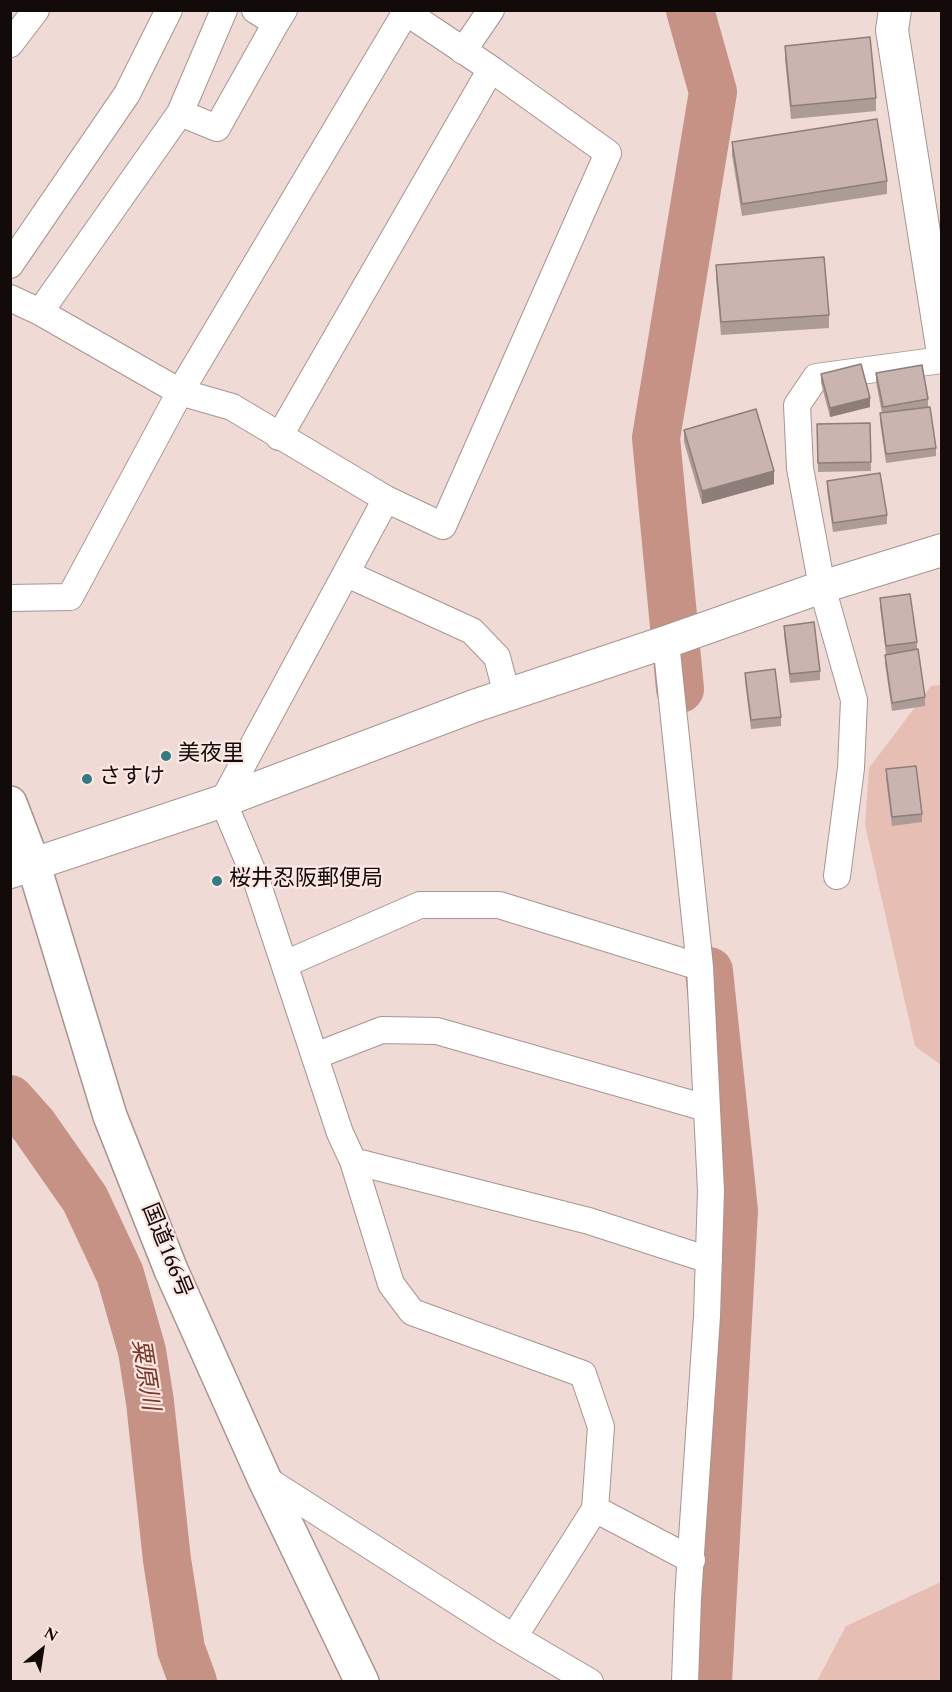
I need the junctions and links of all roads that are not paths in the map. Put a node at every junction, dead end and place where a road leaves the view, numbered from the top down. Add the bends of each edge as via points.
1 (36, 10) edge
2 (169, 10) edge
3 (224, 10) edge
4 (491, 10) edge
5 (894, 10) edge
6 (406, 11) edge
7 (272, 15) edge
8 (10, 44) edge
9 (463, 51) junction
10 (491, 69) junction
11 (180, 113) junction
12 (10, 265) edge
13 (10, 298) edge
14 (40, 312) junction
15 (942, 347) edge
16 (942, 360) edge
17 (180, 392) junction
18 (279, 436) junction
19 (386, 499) junction
20 (942, 550) edge
21 (346, 574) junction
22 (822, 587) junction
23 (10, 598) edge
24 (666, 642) junction
25 (507, 695) junction
26 (223, 801) junction
27 (10, 803) edge
28 (22, 869) edge
29 (837, 876) dead end
30 (285, 964) junction
31 (700, 967) junction
32 (315, 1056) junction
33 (706, 1108) junction
34 (353, 1161) junction
35 (709, 1260) junction
36 (264, 1478) junction
37 (595, 1509) junction
38 (692, 1560) junction
39 (514, 1637) junction
40 (362, 1682) edge
41 (590, 1682) edge
42 (686, 1682) edge

1 - 8 street
2 - 12 street via 127,94
3 - 11 street
4 - 9 street
5 - 15 street via 892,30
6 - 9 street
6 - 17 street
7 - 11 street via 218,128
9 - 10 street
10 - 18 street
10 - 19 street via 608,153 443,526
11 - 14 street
13 - 14 street
14 - 17 street
16 - 22 street via 816,377 797,405 800,468
17 - 18 street via 232,407
17 - 23 street via 70,597
18 - 19 street
19 - 21 street
20 - 22 street
21 - 25 street via 472,631 497,657
21 - 26 street
22 - 24 street
22 - 29 street via 854,700
24 - 25 street
24 - 31 street
25 - 26 street
26 - 28 street
26 - 30 street
27 - 28 highway, 国道166号
28 - 36 highway, 国道166号 via 110,1116 171,1270
30 - 31 street via 420,905 499,905
30 - 32 street
31 - 33 street
32 - 33 street via 382,1030 437,1031
32 - 34 street
33 - 35 street via 711,1191
34 - 35 street via 589,1221
34 - 37 street via 391,1284 412,1312 583,1374 601,1427
35 - 38 street
36 - 39 street
36 - 40 highway, 国道166号
37 - 38 street
37 - 39 street
38 - 42 street
39 - 41 street

